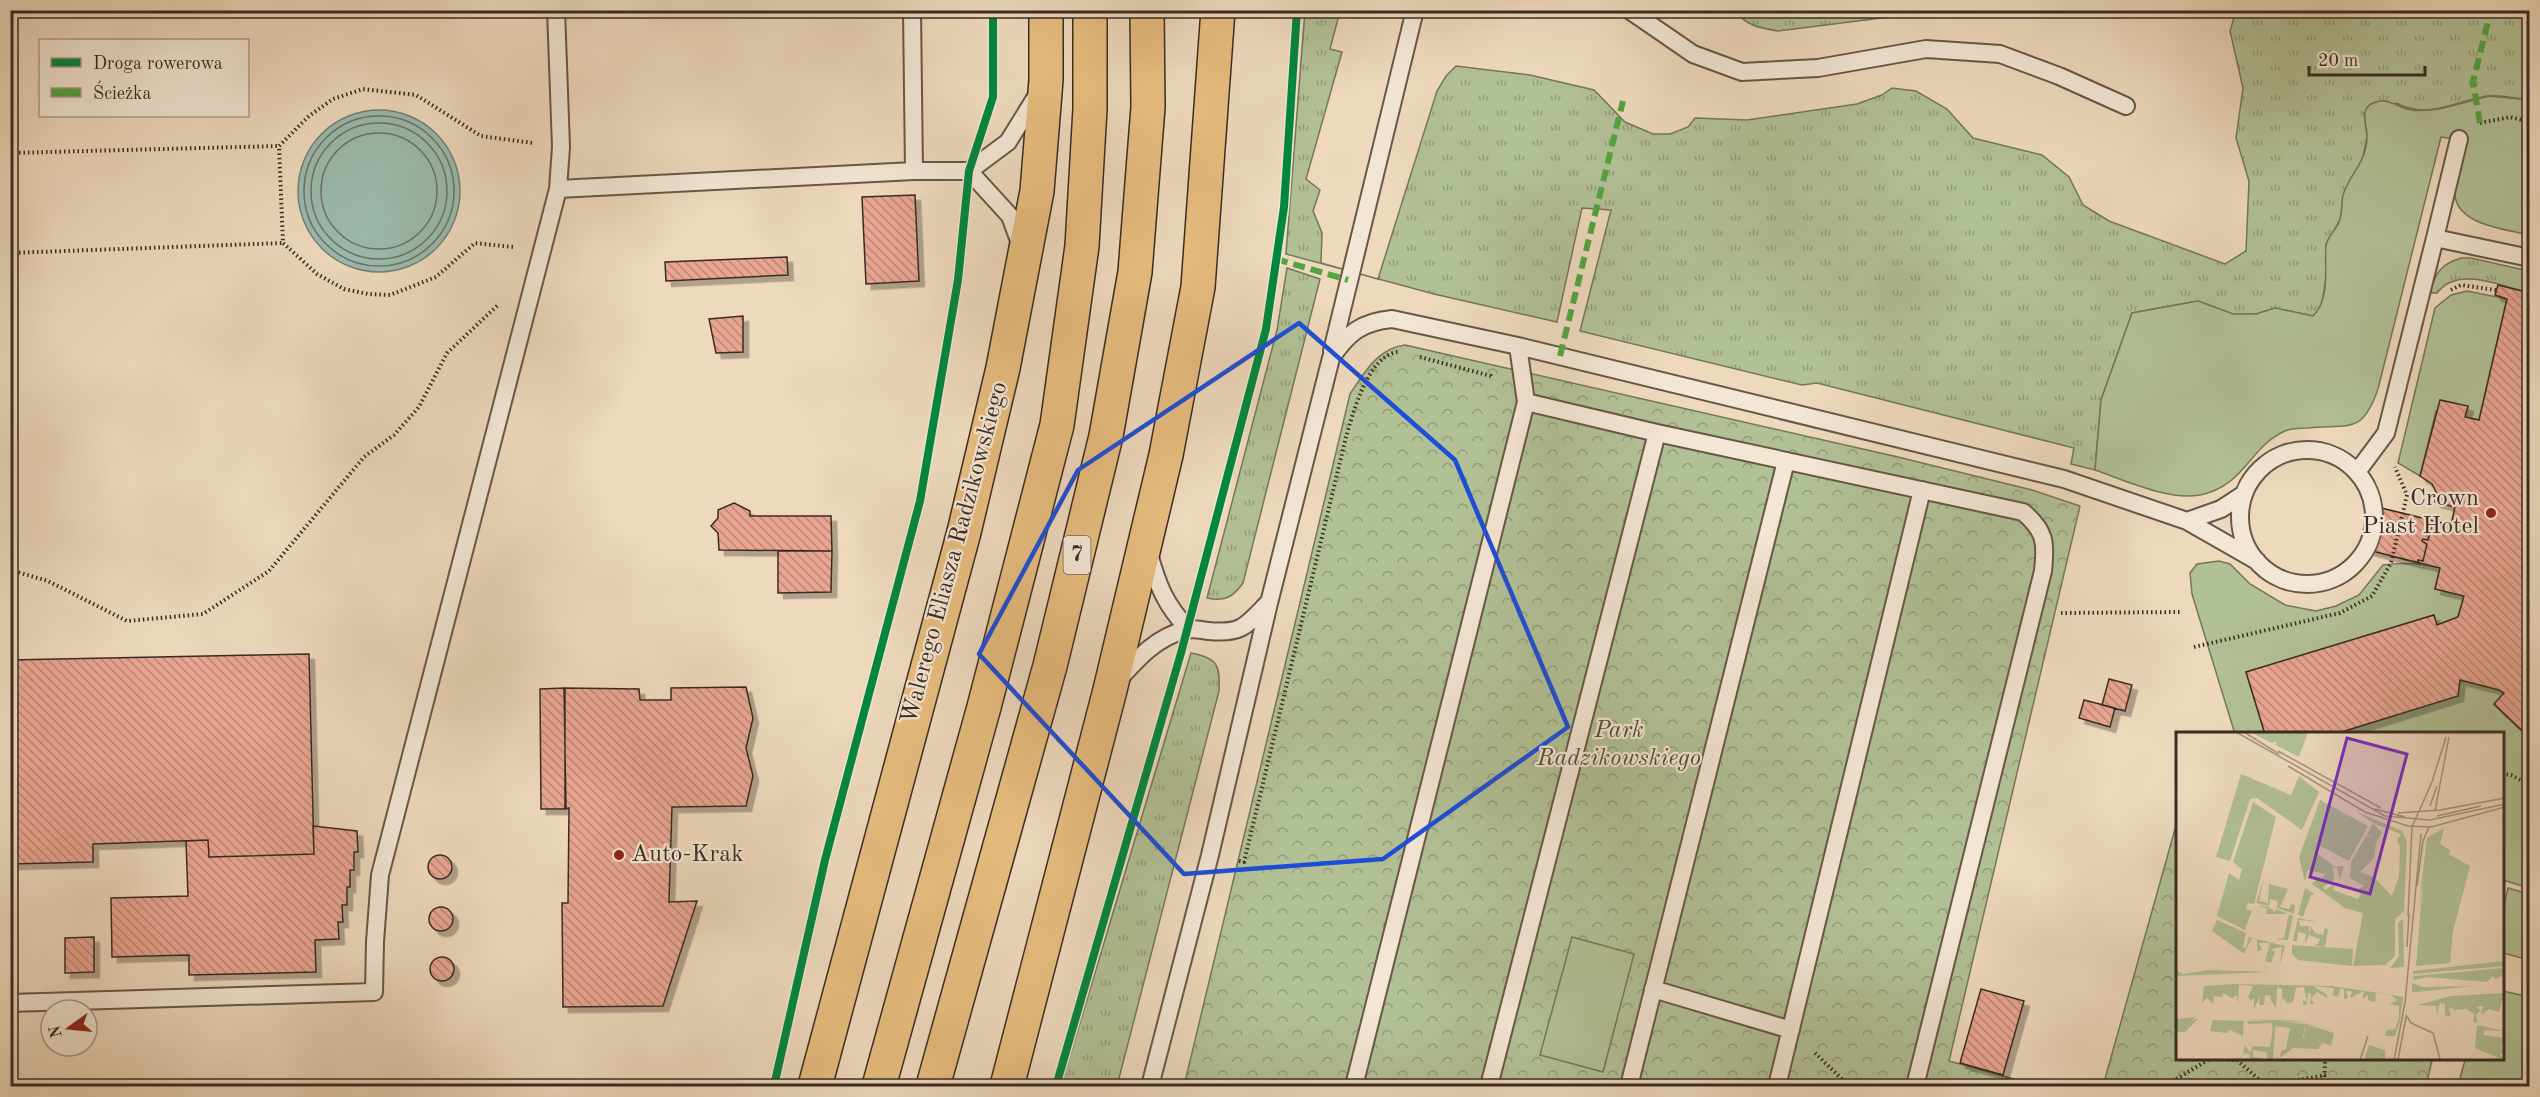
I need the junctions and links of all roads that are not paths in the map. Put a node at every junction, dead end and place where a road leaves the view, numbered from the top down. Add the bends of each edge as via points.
1 (556, 10) edge
2 (912, 10) edge
3 (1046, 10) edge
4 (1090, 10) edge
5 (1147, 10) edge
6 (1218, 10) edge
7 (1415, 10) edge
8 (1629, 10) edge
9 (1046, 80) junction
10 (2126, 106) dead end
11 (2459, 140) road end
12 (914, 171) junction
13 (969, 171) junction
14 (558, 189) junction
15 (2435, 238) junction
16 (1025, 258) junction
17 (2529, 258) edge
18 (1518, 346) junction
19 (1331, 358) junction
20 (1526, 402) junction
21 (1657, 433) junction
22 (1786, 461) junction
23 (2357, 472) junction
24 (1922, 490) junction
25 (2244, 494) junction
26 (2187, 521) junction
27 (1146, 541) junction
28 (2257, 561) junction
29 (1269, 603) junction
30 (1188, 629) junction
31 (1110, 690) junction
32 (1653, 989) junction
33 (10, 1002) edge
34 (1791, 1030) junction
35 (815, 1086) edge
36 (879, 1086) edge
37 (933, 1086) edge
38 (1007, 1086) edge
39 (1150, 1086) edge
40 (1354, 1086) edge
41 (1489, 1086) edge
42 (1629, 1086) edge
43 (1777, 1086) edge
44 (1915, 1086) edge

1 - 14 lane via 561,147
2 - 12 lane
3 - 9 main road, Walerego Eliasza Radzikowskiego
4 - 36 main road, 7 via 1090,109 1082,246 1057,425
5 - 37 main road, 7 via 1148,107 1135,272 1106,436 1050,666
6 - 27 main road via 1198,287
7 - 19 lane
8 - 10 lane via 1693,54 1742,72 1818,68 1926,49 2000,54
9 - 13 lane via 1008,142
9 - 16 main road, Walerego Eliasza Radzikowskiego via 1037,191
11 - 15 lane
12 - 13 lane
12 - 14 lane
13 - 16 lane via 1010,216
14 - 33 lane via 380,874 374,992
15 - 17 lane
15 - 23 lane via 2386,434
16 - 35 main road, Walerego Eliasza Radzikowskiego via 964,532
18 - 19 lane via 1392,319 1358,328 1344,339
18 - 20 lane
18 - 26 lane via 2064,480
19 - 29 lane
20 - 21 lane
20 - 40 lane
21 - 22 lane
21 - 41 lane
22 - 24 lane
22 - 32 lane
23 - 25 lane via 2339,457 2318,450 2294,451 2273,459 2255,474
23 - 28 lane via 2369,489 2375,510 2374,531 2366,551 2352,568 2335,579 2313,585 2272,576
24 - 34 lane
24 - 44 lane via 2023,512 2039,528 2045,547 2033,613
25 - 26 lane via 2221,509
25 - 28 lane via 2241,530
26 - 28 lane
27 - 30 lane via 1161,592 1170,610
27 - 31 main road
29 - 30 lane via 1243,629
29 - 39 lane
30 - 31 lane via 1167,636 1145,651
31 - 38 main road
32 - 34 lane
32 - 42 lane
34 - 43 lane

